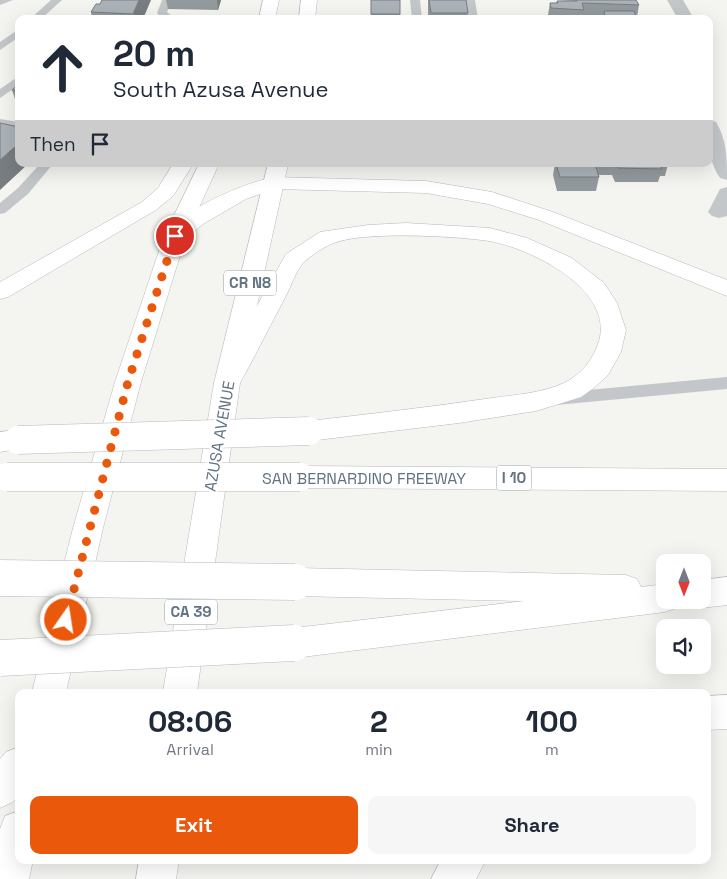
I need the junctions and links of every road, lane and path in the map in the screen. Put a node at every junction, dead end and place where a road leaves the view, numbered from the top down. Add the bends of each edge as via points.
1 (8, 0) edge
2 (57, 0) edge
3 (167, 0) edge
4 (271, 0) edge
5 (309, 0) edge
6 (415, 0) edge
7 (470, 0) edge
8 (675, 0) edge
9 (0, 2) edge
10 (39, 15) edge
11 (165, 15) edge
12 (268, 15) edge
13 (307, 15) edge
14 (417, 15) edge
15 (472, 15) edge
16 (684, 15) edge
17 (15, 37) edge
18 (0, 47) edge
19 (15, 82) edge
20 (0, 95) edge
21 (0, 123) edge
22 (15, 125) edge
23 (713, 137) edge
24 (44, 167) edge
25 (181, 167) edge
26 (208, 167) edge
27 (276, 173) edge
28 (727, 174) edge
29 (727, 193) edge
30 (0, 210) edge
31 (719, 212) dead end
32 (175, 236) junction
33 (727, 289) edge
34 (0, 292) edge
35 (227, 383) junction
36 (727, 383) edge
37 (536, 401) junction
38 (9, 441) edge
39 (3, 477) edge
40 (727, 480) edge
41 (0, 578) edge
42 (656, 589) edge
43 (727, 591) edge
44 (711, 592) edge
45 (656, 599) edge
46 (0, 658) edge
47 (50, 689) edge
48 (180, 689) edge
49 (727, 712) edge
50 (711, 713) edge
51 (15, 770) edge
52 (0, 789) edge
53 (15, 848) edge
54 (158, 864) edge
55 (463, 864) edge
56 (8, 879) edge
57 (156, 879) edge
58 (451, 879) edge

1 - 9 lane
2 - 10 lane
3 - 11 lane via 162,13
4 - 12 main road
5 - 13 main road
6 - 14 lane
7 - 15 lane
8 - 16 street
17 - 18 lane
19 - 20 lane
21 - 22 lane
23 - 28 street
24 - 30 lane
25 - 34 main road via 166,192 149,206
26 - 32 main road
27 - 32 main road via 195,219
27 - 33 main road via 426,187 492,198 546,216
27 - 35 main road, AZUSA AVENUE / CR N8
29 - 31 street
32 - 47 main road via 128,382 88,528
35 - 37 main road via 294,259 328,237 368,231 448,231 490,235 536,250 581,275 596,288 605,302 614,330 599,369 572,390
35 - 48 main road, AZUSA AVENUE / CA 39
36 - 37 lane
37 - 38 main road, bridge via 309,432
39 - 40 main road, SAN BERNARDINO FREEWAY / I 10, bridge
41 - 42 main road, bridge
43 - 44 main road
45 - 46 main road, bridge via 294,643
49 - 50 main road
51 - 52 main road
53 - 56 main road
54 - 57 main road
55 - 58 main road

